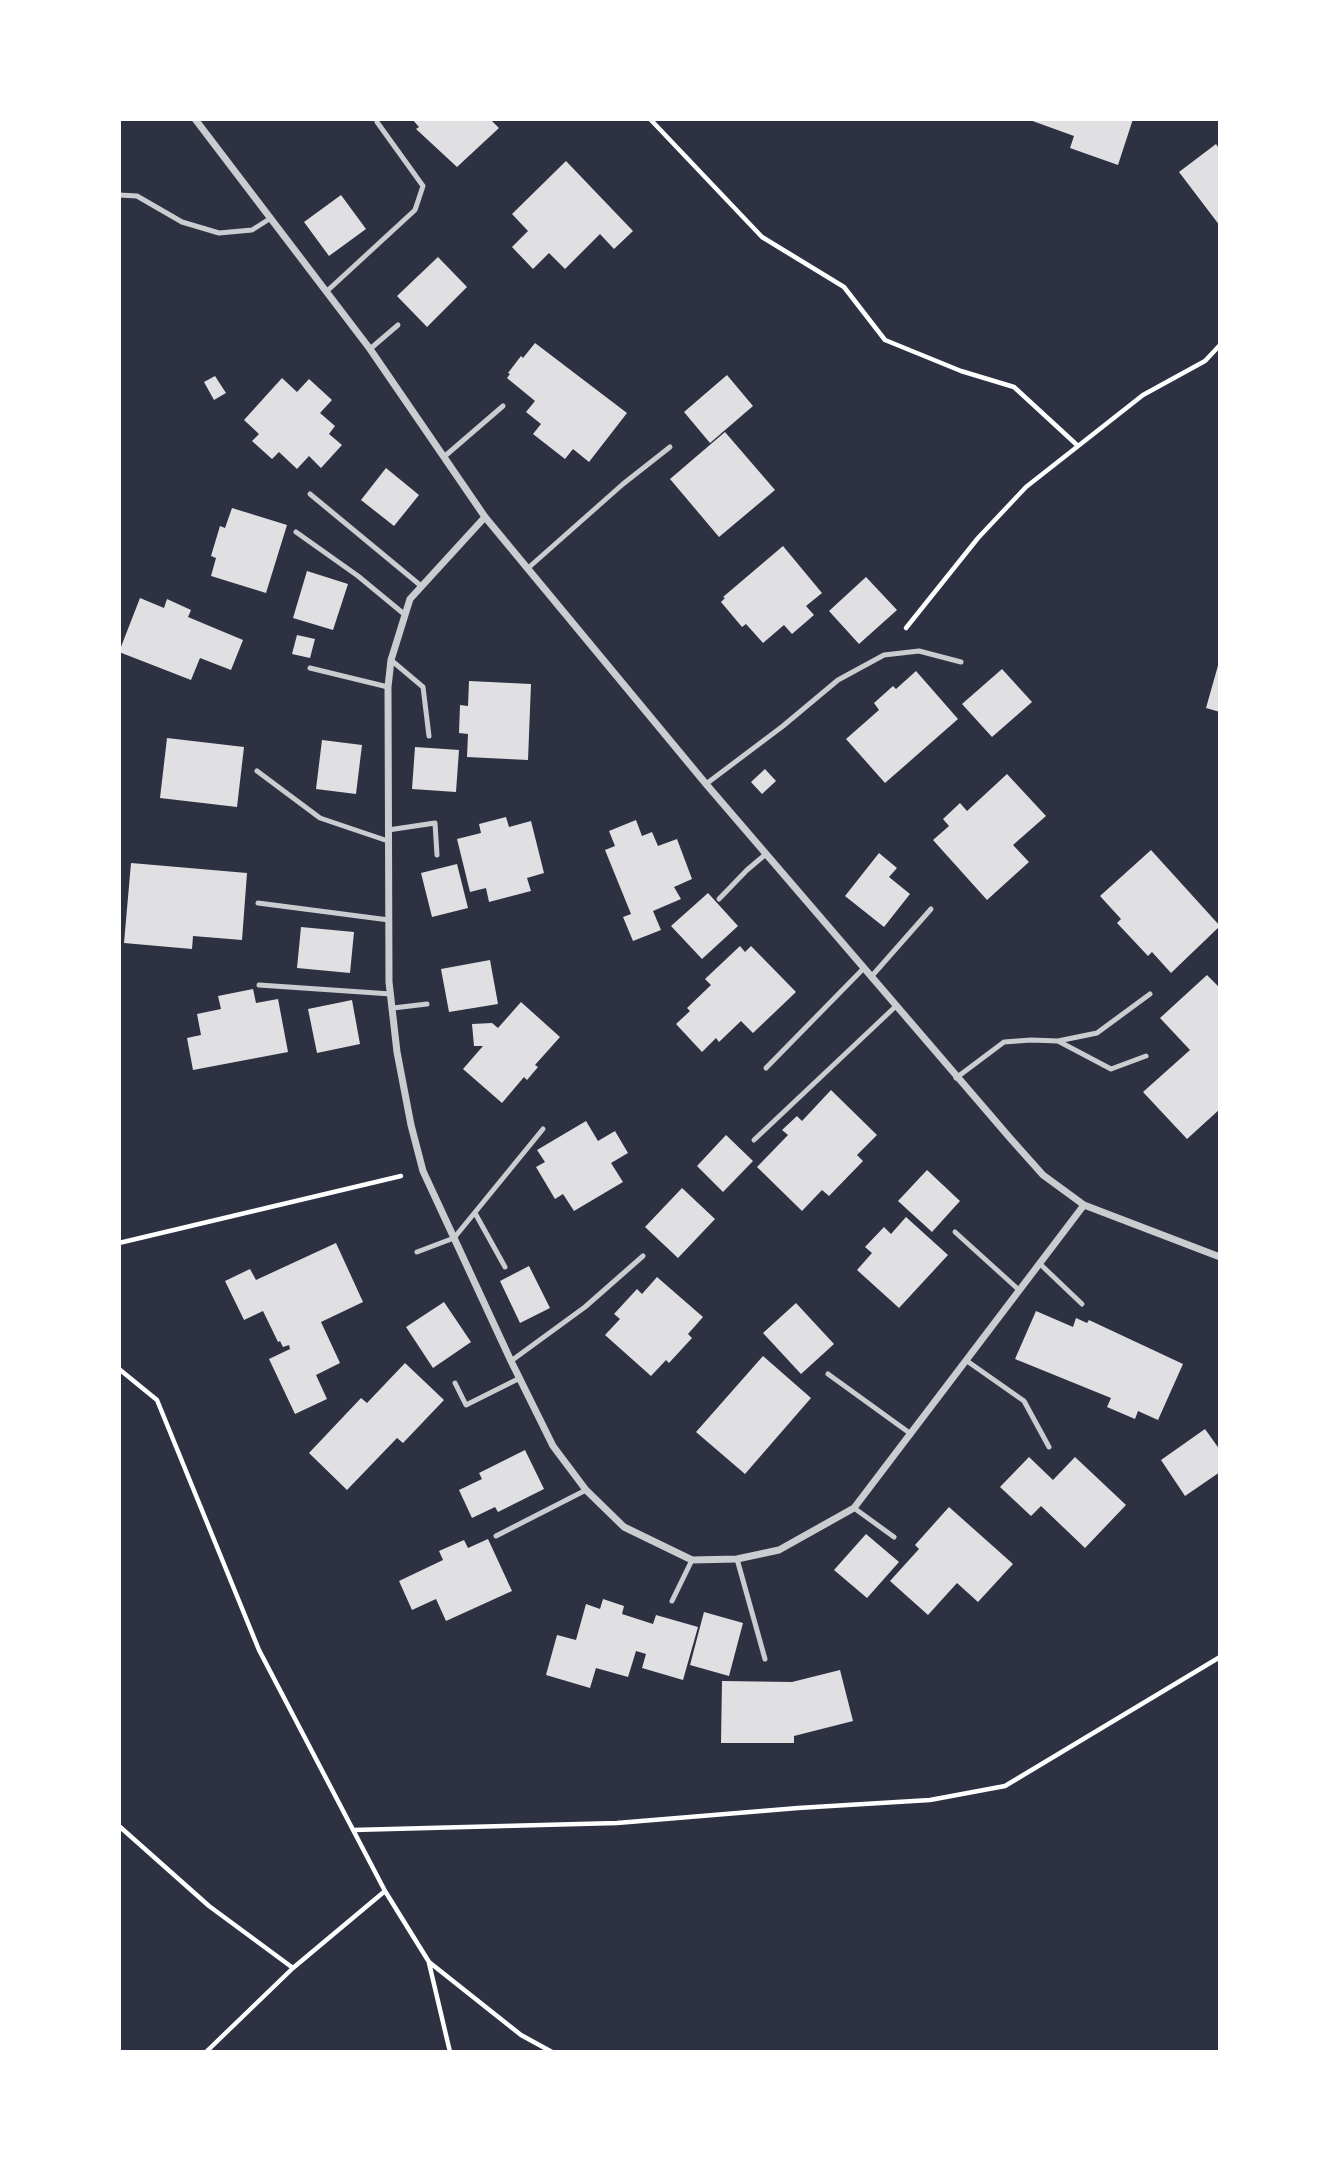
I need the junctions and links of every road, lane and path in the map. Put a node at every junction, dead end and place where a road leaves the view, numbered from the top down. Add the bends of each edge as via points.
1 (195, 119) edge
2 (650, 119) edge
3 (377, 122) dead end
4 (119, 195) edge
5 (271, 218) junction
6 (326, 292) junction
7 (398, 325) dead end
8 (1220, 345) edge
9 (370, 349) junction
10 (503, 406) dead end
11 (1077, 445) junction
12 (670, 447) dead end
13 (445, 456) junction
14 (310, 494) dead end
15 (485, 517) junction
16 (296, 532) dead end
17 (527, 569) junction
18 (420, 585) junction
19 (404, 614) junction
20 (884, 655) junction
21 (391, 660) junction
22 (961, 662) dead end
23 (310, 668) dead end
24 (388, 687) junction
25 (429, 736) dead end
26 (257, 771) dead end
27 (706, 784) junction
28 (388, 830) junction
29 (388, 841) junction
30 (766, 854) junction
31 (437, 855) dead end
32 (719, 899) dead end
33 (258, 903) dead end
34 (931, 909) dead end
35 (388, 920) junction
36 (863, 969) junction
37 (871, 976) junction
38 (258, 985) dead end
39 (391, 994) junction
40 (1150, 994) dead end
41 (426, 1004) dead end
42 (896, 1006) junction
43 (393, 1008) junction
44 (1058, 1041) junction
45 (1146, 1056) dead end
46 (766, 1068) dead end
47 (956, 1077) junction
48 (543, 1129) dead end
49 (754, 1140) dead end
50 (423, 1171) junction
51 (1084, 1205) junction
52 (475, 1213) junction
53 (956, 1231) dead end
54 (454, 1238) junction
55 (119, 1243) edge
56 (417, 1252) dead end
57 (643, 1256) dead end
58 (1220, 1257) edge
59 (1039, 1263) junction
60 (505, 1267) dead end
61 (1019, 1290) junction
62 (1082, 1304) dead end
63 (511, 1361) junction
64 (967, 1361) junction
65 (119, 1369) edge
66 (828, 1374) dead end
67 (520, 1378) junction
68 (455, 1382) dead end
69 (911, 1434) junction
70 (1049, 1447) dead end
71 (586, 1490) junction
72 (854, 1508) junction
73 (496, 1536) dead end
74 (894, 1537) dead end
75 (737, 1559) junction
76 (692, 1560) junction
77 (672, 1601) dead end
78 (1220, 1657) edge
79 (765, 1658) dead end
80 (119, 1826) edge
81 (354, 1830) junction
82 (385, 1891) junction
83 (429, 1962) junction
84 (293, 1968) junction
85 (206, 2052) edge
86 (450, 2052) edge
87 (552, 2052) edge

1 - 5 street
2 - 11 path via 762,237 844,288 885,340 1014,387
3 - 6 lane via 424,186 415,210
4 - 5 lane via 137,196 182,222 219,233 252,230
5 - 6 street
6 - 9 street
7 - 9 lane
8 - 11 path via 1205,361 1143,395
9 - 13 street
10 - 13 lane
11 - 20 path via 1026,487 978,538
12 - 17 lane
13 - 15 street
14 - 18 lane
15 - 17 street
15 - 18 street
16 - 19 lane
17 - 27 street
18 - 19 street
19 - 21 street
20 - 22 lane via 919,651
20 - 27 lane via 838,680
21 - 24 street
21 - 25 lane via 423,687
23 - 24 lane
24 - 28 street
26 - 29 lane via 320,818
27 - 30 street
28 - 29 street
28 - 31 lane via 435,823
29 - 35 street
30 - 32 lane
30 - 36 street
33 - 35 lane
34 - 37 lane
35 - 39 street
36 - 37 street
36 - 46 lane
37 - 42 street
38 - 39 lane
39 - 43 street
40 - 44 lane via 1097,1033
41 - 43 lane
42 - 47 street
42 - 49 lane
43 - 50 street via 397,1052
44 - 45 lane via 1111,1069
44 - 47 lane via 1004,1042
47 - 51 street via 1043,1175
48 - 52 lane
50 - 54 street
50 - 55 path
51 - 58 street
51 - 59 street
52 - 54 lane
52 - 60 lane
53 - 61 lane
54 - 56 lane
54 - 63 street
57 - 63 lane via 585,1307
59 - 61 street
59 - 62 lane
61 - 64 street
63 - 67 street
64 - 69 street
64 - 70 lane via 1024,1401
65 - 81 path via 157,1400 259,1650
66 - 69 lane
67 - 68 lane via 466,1405
67 - 71 street via 553,1446
69 - 72 street
71 - 73 lane
71 - 76 street via 624,1527
72 - 74 lane
72 - 75 street via 779,1549
75 - 76 street
75 - 79 lane
76 - 77 lane
78 - 81 path via 1005,1786 930,1800 617,1823
80 - 84 path via 209,1906
81 - 82 path
82 - 83 path
82 - 84 path
83 - 86 path
83 - 87 path via 521,2035
84 - 85 path

